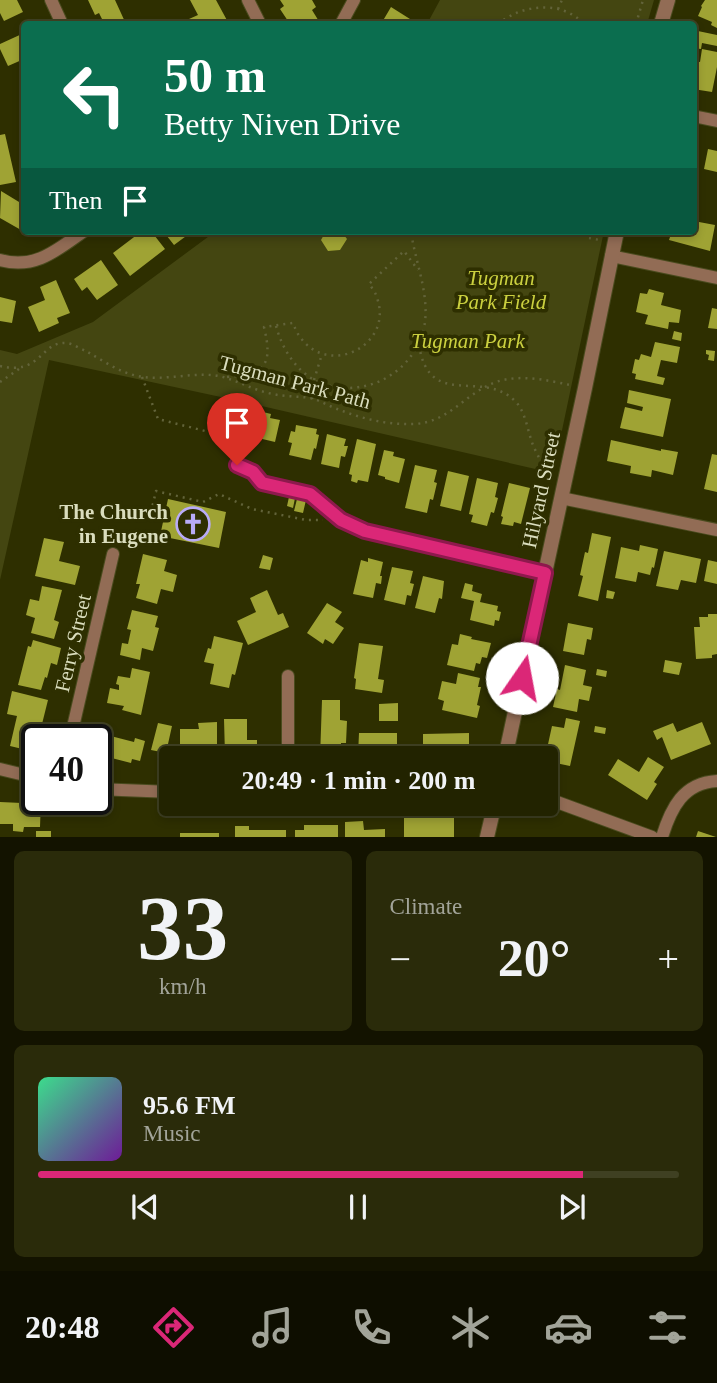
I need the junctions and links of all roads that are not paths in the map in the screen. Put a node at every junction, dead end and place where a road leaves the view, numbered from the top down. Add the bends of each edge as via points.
1 (51, 0) edge
2 (248, 0) edge
3 (354, 0) edge
4 (668, 0) edge
5 (61, 21) edge
6 (258, 21) edge
7 (343, 21) edge
8 (662, 21) edge
9 (697, 117) edge
10 (717, 121) edge
11 (78, 235) edge
12 (616, 235) edge
13 (611, 256) junction
14 (0, 260) edge
15 (717, 278) edge
16 (237, 465) road end
17 (561, 498) junction
18 (717, 530) edge
19 (113, 554) dead end
20 (545, 573) junction
21 (288, 676) dead end
22 (74, 724) edge
23 (288, 746) edge
24 (508, 746) edge
25 (0, 769) edge
26 (21, 774) edge
27 (717, 781) edge
28 (112, 790) edge
29 (159, 791) edge
30 (558, 802) edge
31 (492, 816) edge
32 (487, 837) edge
33 (652, 837) edge
34 (662, 837) edge

1 - 5 street
2 - 6 street
3 - 7 street
4 - 8 street
9 - 10 street
11 - 14 street via 34,261
12 - 13 street, Hilyard Street
13 - 15 street
13 - 17 street, Hilyard Street
16 - 20 lane via 253,472 262,483 310,494 341,520 365,531
17 - 18 street
17 - 20 street, Hilyard Street
19 - 22 street, Ferry Street
20 - 24 street, Hilyard Street
21 - 23 street
25 - 26 street
27 - 34 street via 694,787 678,800
28 - 29 street
30 - 33 street
31 - 32 street

